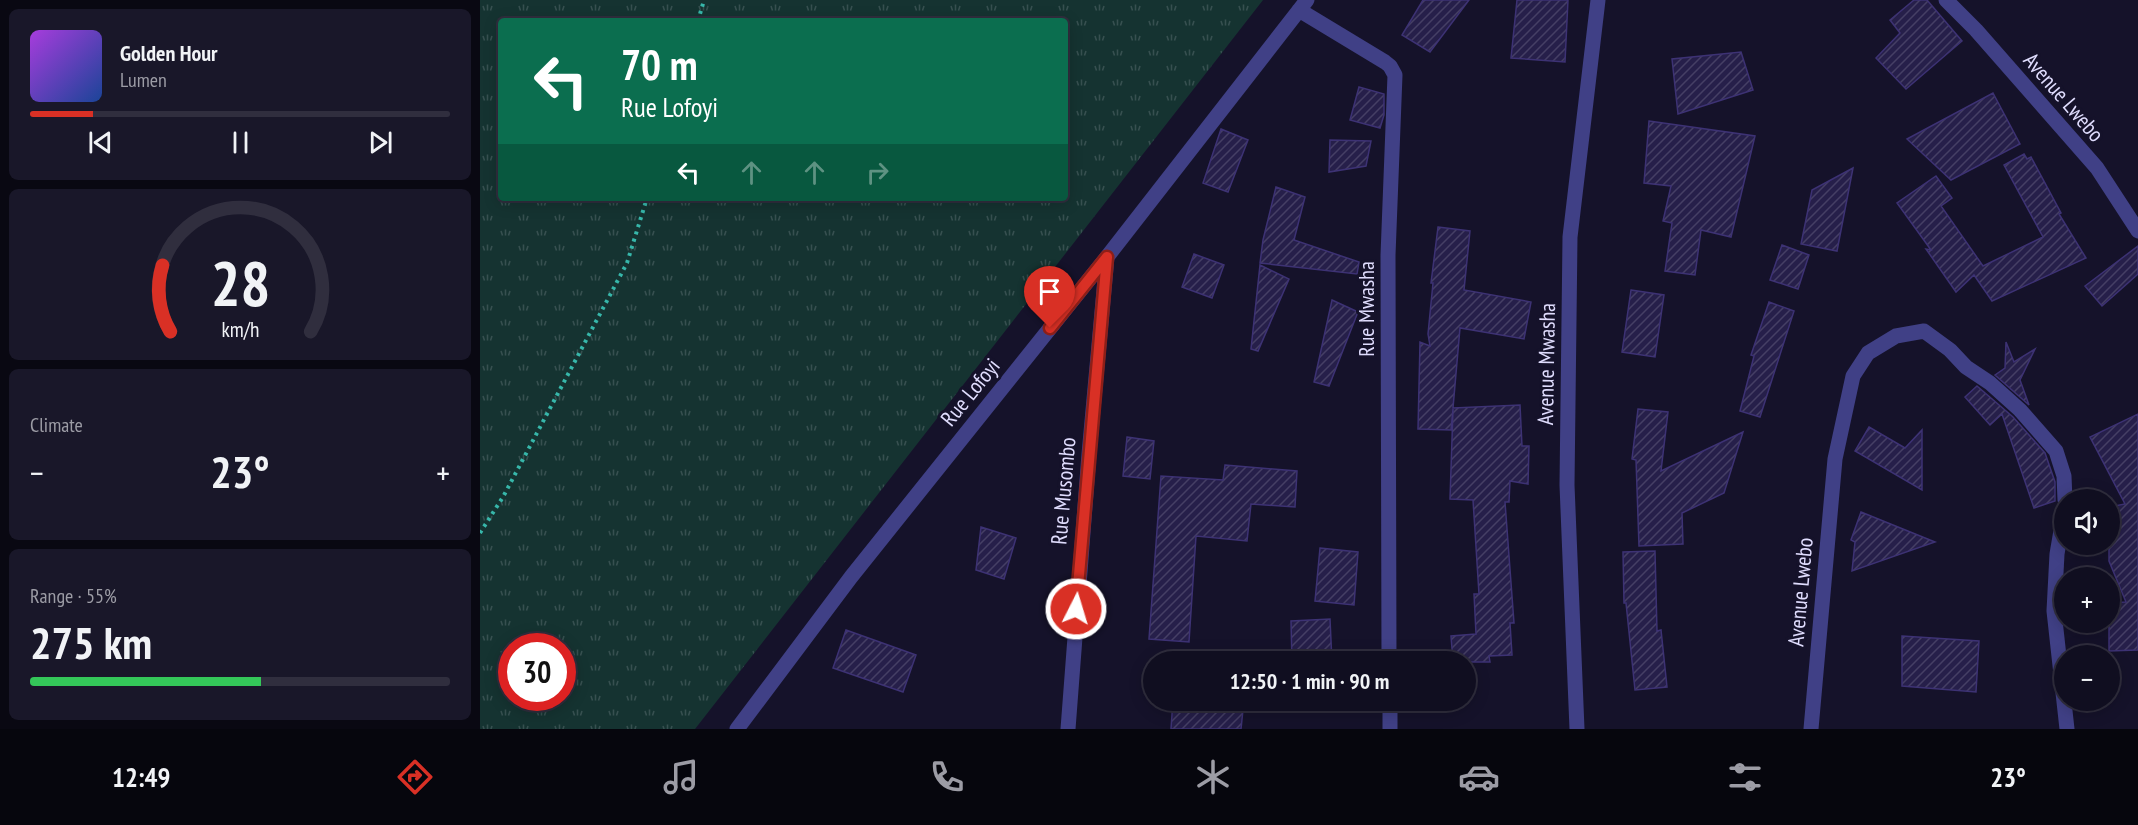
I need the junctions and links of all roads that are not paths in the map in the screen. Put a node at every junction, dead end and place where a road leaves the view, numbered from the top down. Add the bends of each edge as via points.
1 (1598, 0) edge
2 (1946, 0) edge
3 (1303, 5) edge
4 (2138, 231) edge
5 (1107, 257) junction
6 (2065, 489) edge
7 (2057, 555) edge
8 (1389, 651) edge
9 (1390, 711) edge
10 (737, 729) edge
11 (1068, 729) edge
12 (1390, 729) edge
13 (1577, 729) edge
14 (1811, 729) edge
15 (2067, 729) edge

1 - 13 street, Avenue Mwasha via 1570,237 1567,485
2 - 4 street, Avenue Lwebo via 2097,168
3 - 5 street, Rue Lofoyi
3 - 8 street, Rue Mwasha via 1385,62 1395,77 1388,255
5 - 10 street, Rue Lofoyi via 851,577
5 - 11 street, Rue Musombo
6 - 14 street, Avenue Lwebo via 2056,451 2020,410 1924,331 1896,336 1868,353 1853,376 1835,459
7 - 15 street via 2054,611
9 - 12 street

